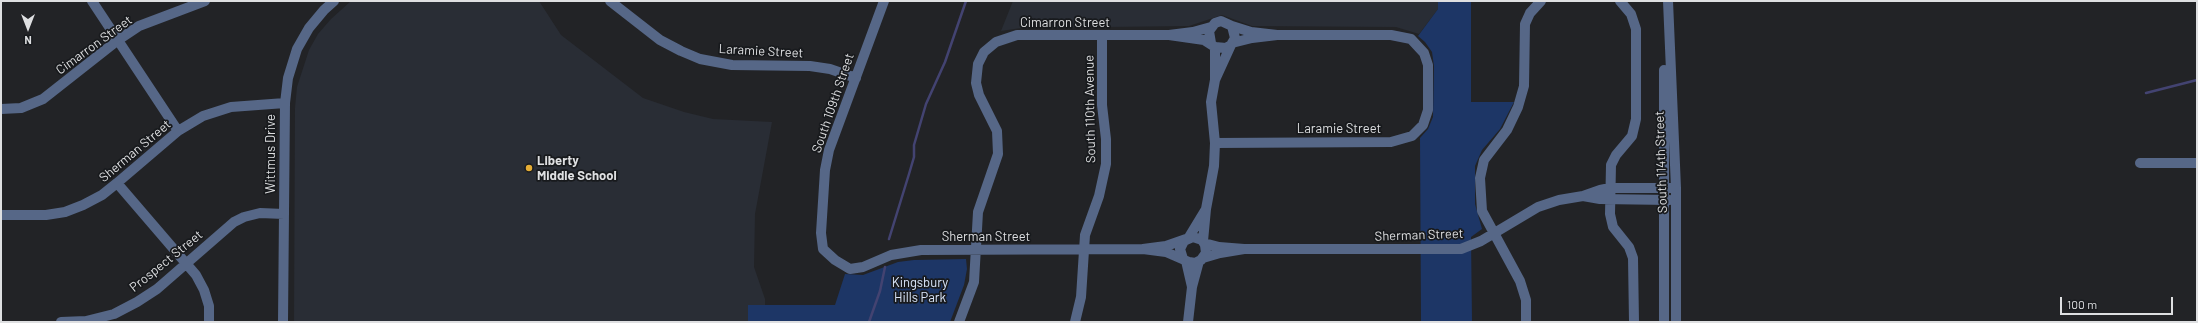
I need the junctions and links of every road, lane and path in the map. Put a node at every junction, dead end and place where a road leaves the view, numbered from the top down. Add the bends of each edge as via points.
1 (92, 1) edge
2 (205, 1) edge
3 (334, 1) edge
4 (610, 1) edge
5 (884, 1) edge
6 (1620, 1) edge
7 (1664, 1) edge
8 (1668, 1) edge
9 (1538, 4) edge
10 (1232, 26) junction
11 (1211, 27) junction
12 (1169, 35) junction
13 (1277, 35) junction
14 (1102, 36) junction
15 (118, 40) junction
16 (1232, 44) junction
17 (1213, 45) junction
18 (856, 78) junction
19 (1215, 80) junction
20 (284, 103) junction
21 (1, 109) edge
22 (178, 130) junction
23 (1215, 143) junction
24 (2140, 163) dead end
25 (2197, 163) edge
26 (117, 183) junction
27 (1610, 188) junction
28 (1664, 188) junction
29 (1676, 188) junction
30 (1583, 196) junction
31 (1610, 199) junction
32 (1664, 200) junction
33 (1676, 200) junction
34 (1206, 209) junction
35 (1, 214) edge
36 (284, 214) junction
37 (1494, 234) junction
38 (1188, 238) junction
39 (1203, 242) junction
40 (976, 250) junction
41 (1084, 250) junction
42 (1143, 250) junction
43 (1244, 250) junction
44 (835, 260) joint
45 (1185, 260) junction
46 (1201, 260) junction
47 (186, 263) junction
48 (1192, 287) junction
49 (61, 322) edge
50 (86, 322) edge
51 (209, 322) edge
52 (283, 322) edge
53 (959, 322) edge
54 (1075, 322) edge
55 (1188, 322) edge
56 (1526, 322) edge
57 (1634, 322) edge
58 (1664, 322) edge
59 (1676, 322) edge

1 - 15 street
2 - 15 street, Cimarron Street via 139,26
3 - 20 street, Wittmus Drive via 309,28 297,49
4 - 18 street, Laramie Street via 660,40 700,58 732,65 810,66
5 - 18 street, South 109th Street
6 - 27 street via 1631,14 1636,30 1635,126 1629,140 1613,160
7 - 28 street, South 114th Street
8 - 29 street, South 114th Street
9 - 37 street via 1525,24 1525,78 1521,100 1512,122 1487,155 1481,170 1481,207
10 - 11 street via 1221,21
10 - 13 street via 1250,32
10 - 16 street via 1235,34
11 - 12 street, Cimarron Street
11 - 17 street via 1208,35
12 - 14 street, Cimarron Street
12 - 17 street, Cimarron Street via 1197,38
13 - 16 street
13 - 23 street, Laramie Street via 1405,36 1416,43 1427,58 1428,110 1423,125 1412,136 1400,141
14 - 40 street, Cimarron Street via 1009,36 989,47 980,59 976,84 994,124 999,148 996,166 978,212
14 - 41 street, South 110th Avenue via 1102,105 1106,164 1099,196 1087,229
15 - 21 street, Cimarron Street via 43,99 21,108
15 - 22 street
16 - 17 street via 1220,48
16 - 19 street
17 - 19 street
18 - 44 street, South 109th Street via 829,150 825,170 821,233 823,249
19 - 23 street via 1211,102
20 - 22 street, Sherman Street via 231,107 203,116
20 - 36 street, Wittmus Drive
22 - 26 street, Sherman Street
23 - 34 street via 1213,176
24 - 25 street
26 - 35 street, Sherman Street via 102,195 65,212 46,215
26 - 47 street
27 - 28 street, Sherman Street
27 - 30 street, Sherman Street
27 - 31 street
28 - 29 street, Sherman Street
28 - 32 street, South 114th Street
29 - 33 street, South 114th Street
30 - 31 street, Sherman Street
30 - 37 street, Sherman Street via 1542,205
31 - 32 street, Sherman Street
31 - 57 street via 1613,227 1629,247 1633,258
32 - 33 street, Sherman Street
32 - 58 street, South 114th Street
33 - 59 street, South 114th Street
34 - 38 street
34 - 39 street
36 - 47 street, Prospect Street via 260,213 244,217 234,222
36 - 52 street, Wittmus Drive
37 - 43 street, Sherman Street via 1473,246 1452,250
37 - 56 street via 1523,287
38 - 39 street via 1196,237
38 - 42 street, Sherman Street via 1166,246
38 - 45 street via 1182,243 1180,250
39 - 43 street, Sherman Street
39 - 46 street via 1206,250
40 - 41 street, Sherman Street
40 - 44 street, Sherman Street via 905,252 879,259 863,267 850,268
40 - 53 street via 974,282
41 - 42 street, Sherman Street
41 - 54 street, South 110th Avenue via 1082,291
42 - 45 street, Sherman Street via 1166,252
43 - 46 street, Sherman Street via 1220,253
45 - 46 street via 1192,263
45 - 48 street
46 - 48 street
47 - 50 street, Prospect Street via 157,289 137,302 114,314
47 - 51 street via 204,290 209,306
48 - 55 street
49 - 50 street, Prospect Street

